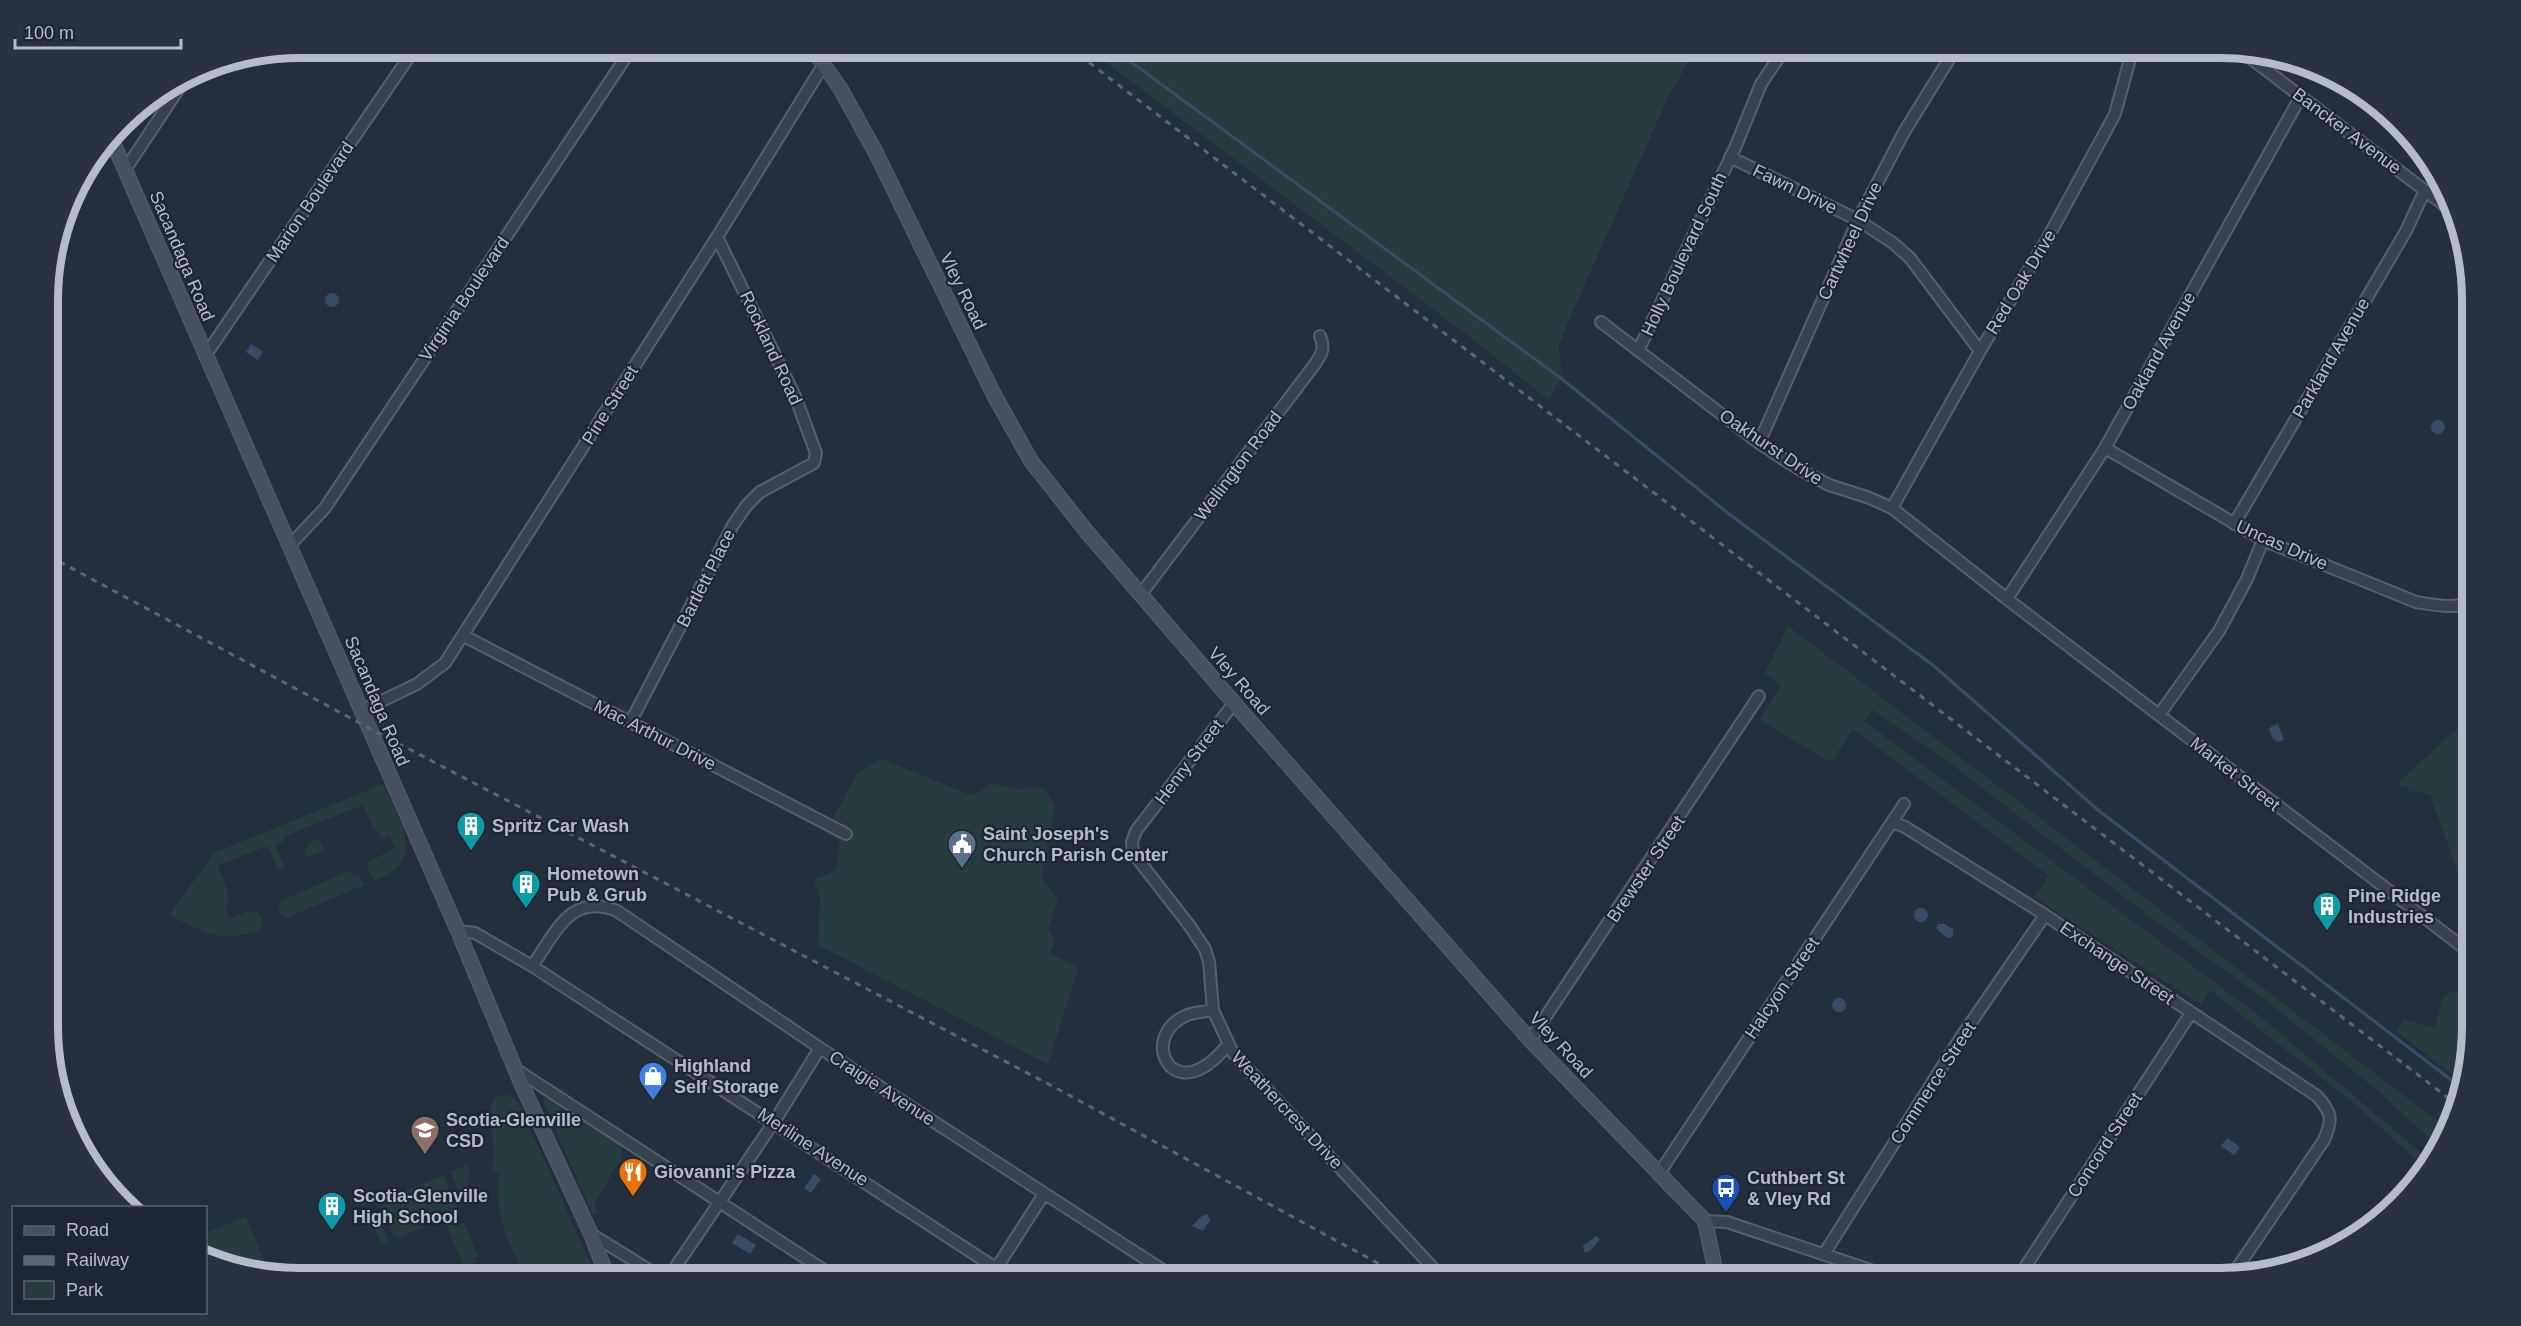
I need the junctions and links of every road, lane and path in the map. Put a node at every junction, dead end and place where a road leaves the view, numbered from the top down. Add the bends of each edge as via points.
1 (408, 58) edge
2 (625, 58) edge
3 (820, 58) edge
4 (1778, 58) edge
5 (1950, 58) edge
6 (2130, 58) edge
7 (2255, 61) edge
8 (824, 64) junction
9 (176, 93) edge
10 (2301, 96) junction
11 (114, 146) edge
12 (1730, 157) junction
13 (125, 170) junction
14 (2425, 190) junction
15 (2442, 203) edge
16 (1858, 220) junction
17 (717, 237) junction
18 (1601, 322) dead end
19 (1320, 336) dead end
20 (1638, 351) junction
21 (1980, 351) junction
22 (205, 356) junction
23 (1759, 442) junction
24 (2105, 448) junction
25 (814, 463) joint
26 (1892, 508) junction
27 (2234, 524) junction
28 (2263, 540) junction
29 (290, 545) junction
30 (1141, 594) junction
31 (2007, 599) junction
32 (2462, 606) edge
33 (464, 636) junction
34 (1759, 696) dead end
35 (1234, 703) junction
36 (361, 711) junction
37 (2159, 714) junction
38 (630, 723) junction
39 (1904, 804) dead end
40 (1892, 822) junction
41 (846, 834) dead end
42 (1133, 853) joint
43 (2045, 915) junction
44 (458, 931) junction
45 (2462, 946) edge
46 (532, 966) junction
47 (1213, 1010) junction
48 (2191, 1013) junction
49 (1530, 1040) junction
50 (1228, 1046) junction
51 (820, 1048) junction
52 (517, 1070) junction
53 (774, 1122) junction
54 (1660, 1172) junction
55 (1044, 1194) junction
56 (720, 1202) junction
57 (1705, 1221) junction
58 (591, 1234) junction
59 (1824, 1254) junction
60 (2239, 1267) edge
61 (604, 1268) edge
62 (646, 1268) edge
63 (675, 1268) edge
64 (821, 1268) edge
65 (986, 1268) edge
66 (996, 1268) edge
67 (1159, 1268) edge
68 (1434, 1268) edge
69 (1715, 1268) edge
70 (1865, 1268) edge
71 (2025, 1268) edge

1 - 22 street, Marion Boulevard
2 - 29 street, Virginia Boulevard via 325,507
3 - 8 street, Vley Road
4 - 12 street, Holly Boulevard South via 1767,73
5 - 16 street, Cartwheel Drive via 1904,132
6 - 21 street, Red Oak Drive via 2115,114
7 - 10 street, Bancker Avenue
8 - 17 street, Pine Street
8 - 30 street, Vley Road via 876,153 993,393 1031,461
9 - 13 street
10 - 14 street, Bancker Avenue
10 - 24 street, Oakland Avenue
11 - 13 street, Sacandaga Road
12 - 16 street, Fawn Drive
12 - 20 street, Holly Boulevard South
13 - 22 street, Sacandaga Road
14 - 15 street, Bancker Avenue
14 - 27 street, Parkland Avenue via 2406,231
16 - 21 street, Fawn Drive via 1910,258
16 - 23 street, Cartwheel Drive
17 - 25 street, Rockland Road via 795,396 816,453
17 - 33 street, Pine Street
18 - 20 street, Oakhurst Drive
19 - 30 street, Wellington Road via 1322,354
20 - 23 street, Oakhurst Drive
21 - 26 street, Red Oak Drive
22 - 29 street, Sacandaga Road
23 - 26 street, Oakhurst Drive via 1829,485
24 - 27 street, Uncas Drive
24 - 31 street, Oakland Avenue
25 - 38 street, Bartlett Place via 760,492 747,505
26 - 31 street, Oakhurst Drive
27 - 28 street, Uncas Drive
28 - 32 street, Uncas Drive via 2416,602
28 - 37 street via 2219,631
29 - 36 street, Sacandaga Road
30 - 35 street, Vley Road
31 - 37 street, Market Street
33 - 36 street, Pine Street via 445,663 417,684
33 - 38 street, Mac Arthur Drive
34 - 49 street, Brewster Street
35 - 42 street, Henry Street via 1136,831
35 - 49 street, Vley Road
36 - 44 street, Sacandaga Road
37 - 45 street, Market Street
38 - 41 street, Mac Arthur Drive
39 - 40 street, Halcyon Street
40 - 43 street, Exchange Street
40 - 54 street, Halcyon Street
42 - 47 street, Weathercrest Drive via 1205,949
43 - 48 street, Exchange Street
43 - 59 street, Commerce Street via 1961,1038
44 - 46 street, Meriline Avenue via 476,933
44 - 52 street, Sacandaga Road
46 - 51 street, Craigie Avenue via 566,918 587,905 598,905 617,911
46 - 53 street, Meriline Avenue
47 - 50 street, Weathercrest Drive
47 - 50 street via 1187,1015 1175,1022 1165,1035 1164,1059 1181,1071 1193,1072 1210,1064
48 - 60 street, Exchange Street via 2317,1096 2331,1116 2324,1140
48 - 71 street, Concord Street
49 - 54 street, Vley Road
50 - 68 street, Weathercrest Drive
51 - 53 street
51 - 55 street, Craigie Avenue
52 - 56 street
52 - 58 street, Sacandaga Road
53 - 56 street
53 - 65 street, Meriline Avenue
54 - 57 street, Vley Road
55 - 66 street
55 - 67 street, Craigie Avenue
56 - 63 street
56 - 64 street
57 - 59 street via 1727,1222
57 - 69 street
58 - 61 street, Sacandaga Road
58 - 62 street
59 - 70 street

